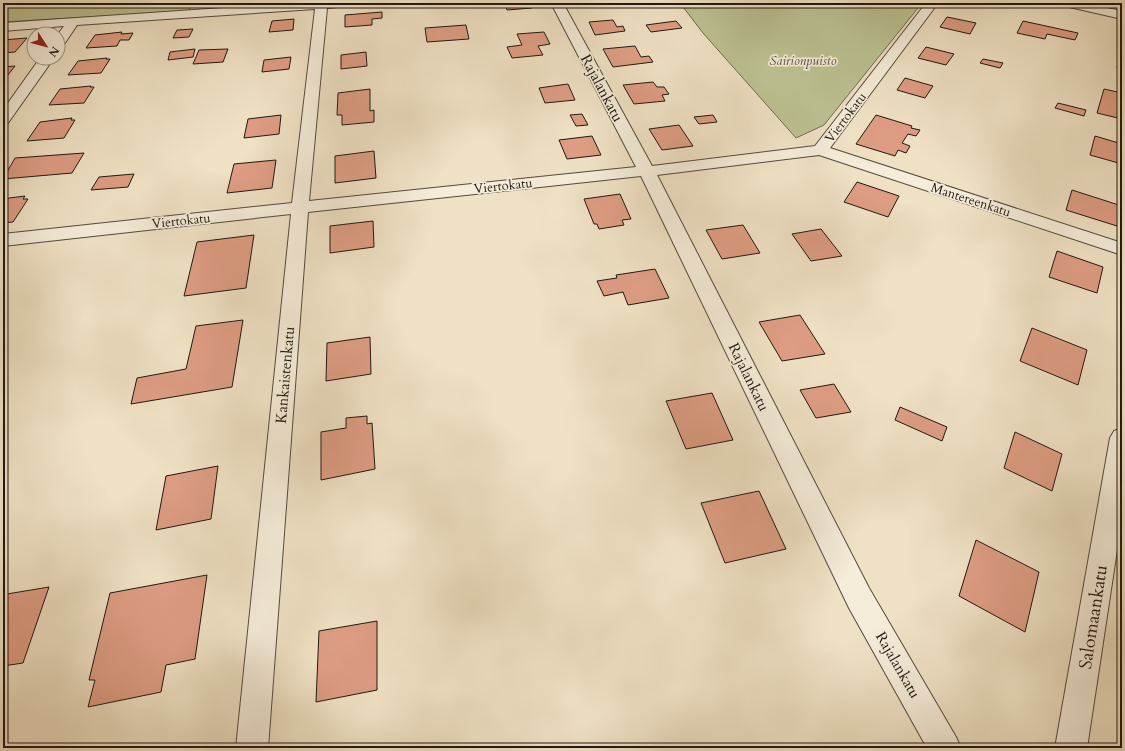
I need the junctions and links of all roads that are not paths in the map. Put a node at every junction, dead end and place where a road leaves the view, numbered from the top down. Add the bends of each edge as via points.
1 (348, 3) edge
2 (557, 3) edge
3 (932, 3) edge
4 (1065, 3) edge
5 (322, 4) edge
6 (1122, 15) edge
7 (72, 23) junction
8 (3, 28) edge
9 (66, 32) edge
10 (41, 66) edge
11 (3, 120) edge
12 (820, 150) junction
13 (646, 170) junction
14 (300, 206) junction
15 (3, 240) edge
16 (1122, 249) edge
17 (1122, 438) edge
18 (252, 748) edge
19 (945, 748) edge
20 (1071, 748) edge

1 - 5 street
2 - 13 street, Rajalankatu
3 - 12 street, Viertokatu
4 - 6 street
5 - 7 street
5 - 14 street, Kankaistenkatu
7 - 8 street
7 - 9 street
10 - 11 street
12 - 13 street, Viertokatu via 751,161
12 - 16 street, Mantereenkatu
13 - 14 street, Viertokatu
13 - 19 street, Rajalankatu via 859,598
14 - 15 street, Viertokatu
14 - 18 street, Kankaistenkatu
17 - 20 street, Salomaankatu

